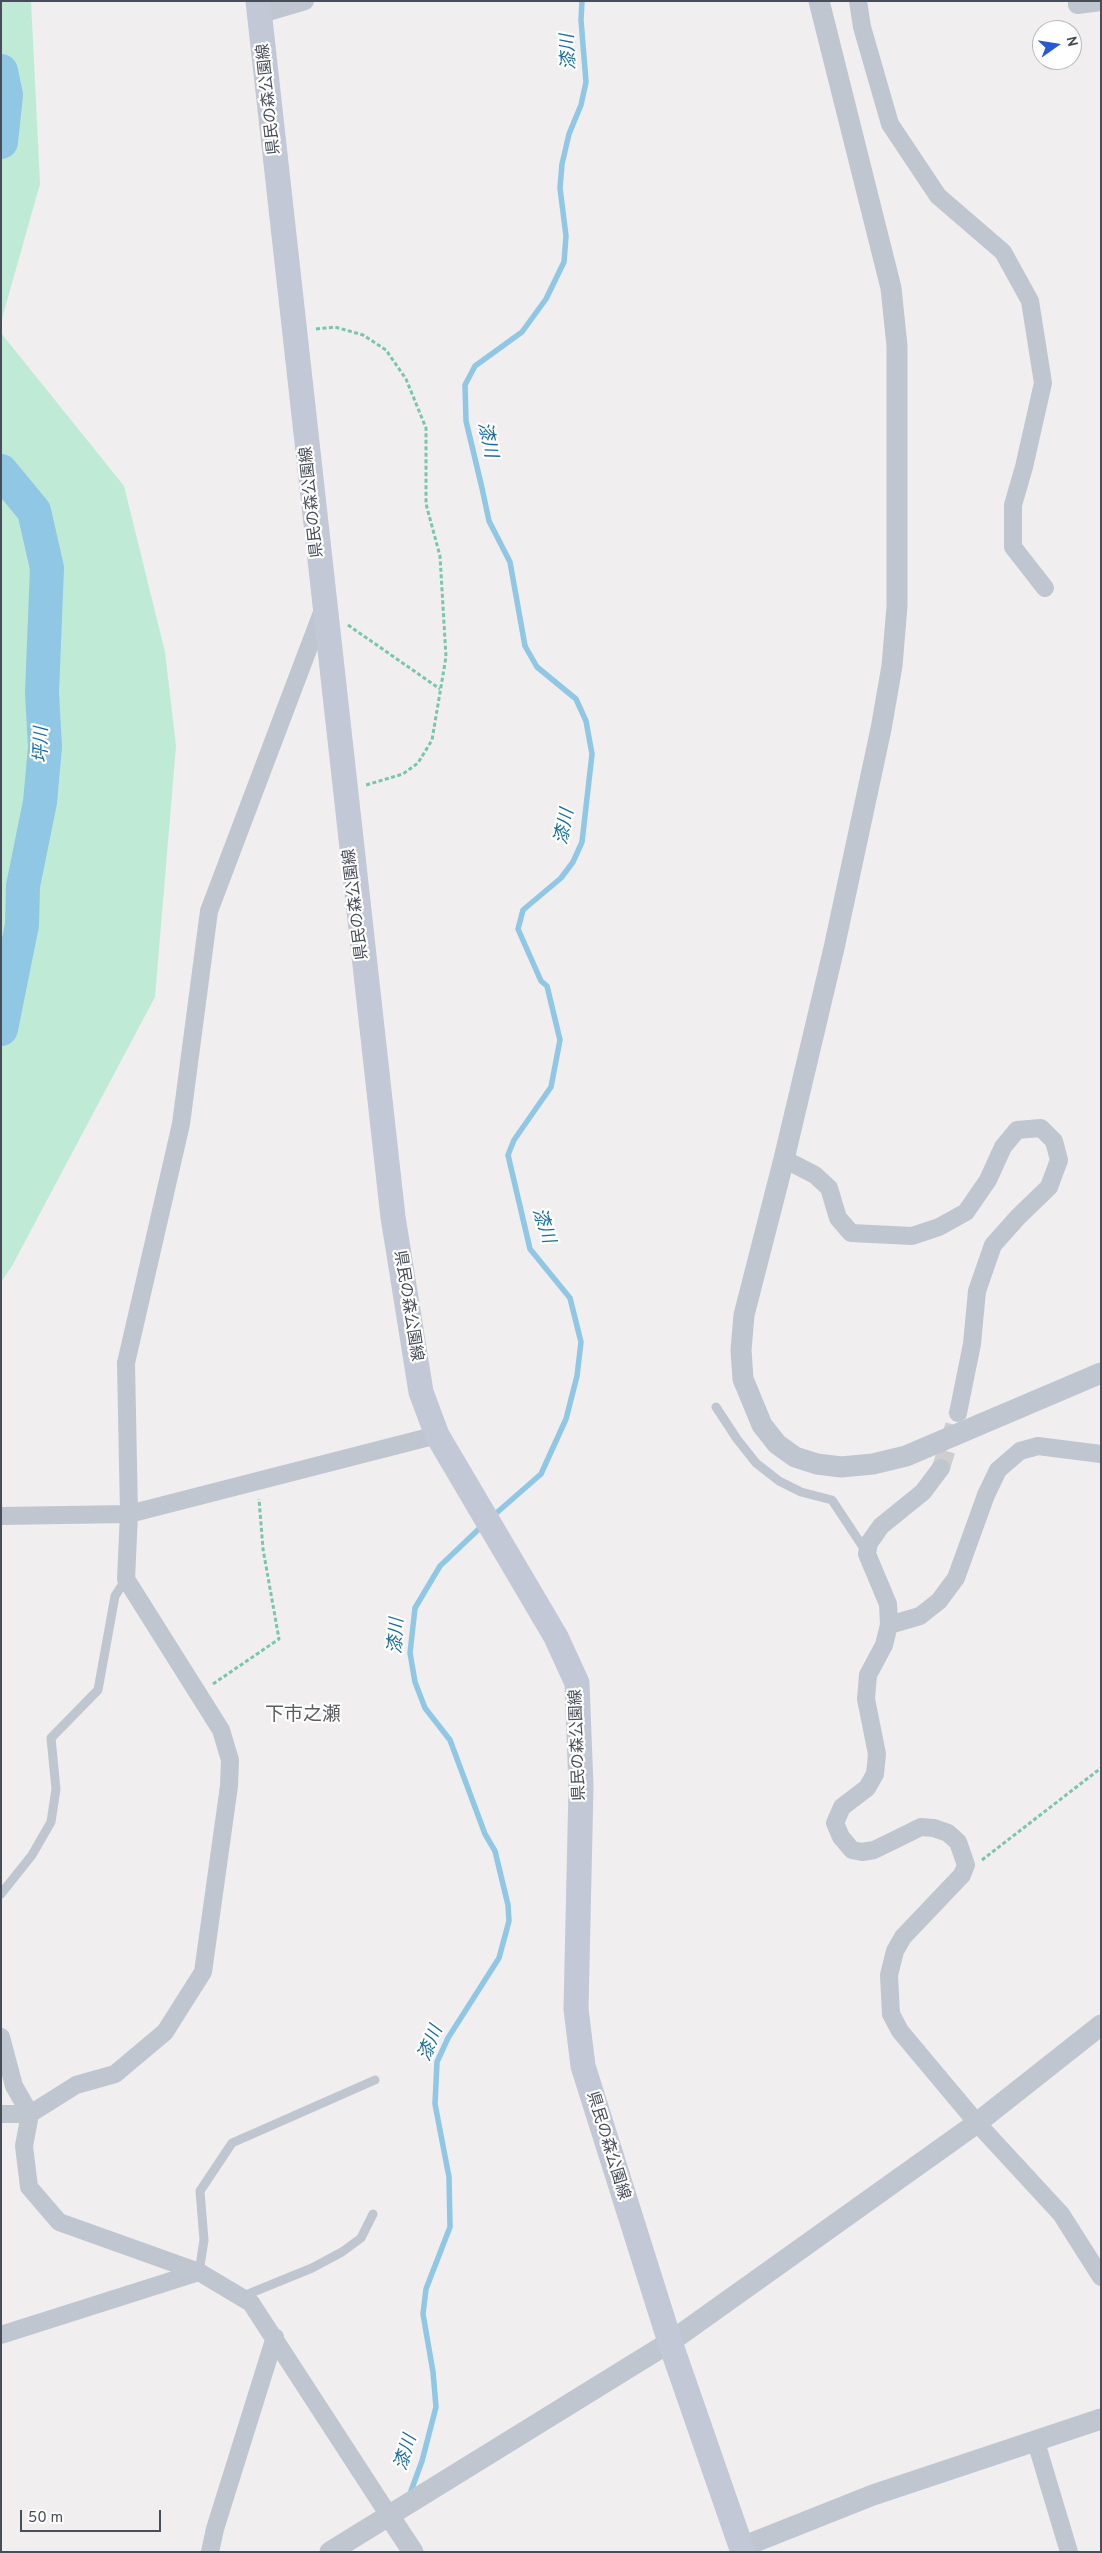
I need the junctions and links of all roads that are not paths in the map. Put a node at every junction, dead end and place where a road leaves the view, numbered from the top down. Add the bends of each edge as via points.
1 (304, 1) edge
2 (819, 1) edge
3 (858, 1) edge
4 (1077, 1) edge
5 (1101, 2) edge
6 (259, 7) edge
7 (1045, 588) dead end
8 (324, 608) junction
9 (784, 1159) junction
10 (1101, 1373) edge
11 (716, 1407) dead end
12 (958, 1413) tunnel mouth
13 (437, 1435) junction
14 (1101, 1454) edge
15 (941, 1468) tunnel mouth
16 (129, 1514) junction
17 (1, 1516) edge
18 (867, 1554) junction
19 (126, 1579) junction
20 (889, 1625) junction
21 (1, 1894) edge
22 (1101, 2025) edge
23 (1, 2037) edge
24 (375, 2080) dead end
25 (1, 2114) edge
26 (30, 2114) junction
27 (977, 2123) junction
28 (373, 2214) dead end
29 (199, 2272) junction
30 (1101, 2277) edge
31 (241, 2297) junction
32 (1, 2335) edge
33 (275, 2337) junction
34 (670, 2342) junction
35 (1101, 2419) edge
36 (1036, 2442) junction
37 (390, 2517) junction
38 (739, 2550) edge
39 (210, 2552) edge
40 (330, 2552) edge
41 (414, 2552) edge
42 (1069, 2552) edge

1 - 6 street
2 - 9 street via 891,288 897,346 897,606 892,666 881,729
3 - 7 street via 862,27 890,124 938,196 1003,252 1030,301 1043,383 1013,505 1013,547
4 - 5 street via 1077,5
6 - 8 main road, 県民の森公園線
8 - 13 main road, 県民の森公園線 via 393,1217 421,1392
8 - 16 street via 209,911 182,1124 126,1363
9 - 10 street via 744,1315 741,1350 743,1379 759,1418 777,1444 795,1457 841,1467 906,1456
9 - 12 street via 815,1175 829,1188 838,1218 851,1233 912,1236 939,1227 966,1212 988,1180 1003,1147 1017,1130 1041,1128 1054,1141 1059,1160 1050,1187 993,1245 977,1291 972,1344
11 - 18 lane via 756,1463 779,1481 801,1492 832,1500
13 - 16 street
13 - 34 main road, 県民の森公園線 via 556,1637 577,1683 581,1787 576,2009 583,2066
14 - 20 street via 1038,1446 1020,1451 998,1470 956,1578 939,1601 920,1616
15 - 18 street via 924,1492 880,1526 869,1543
16 - 17 street
16 - 19 street
18 - 20 street via 888,1604
19 - 21 lane via 115,1596 98,1690 51,1738 56,1789 52,1822 32,1855
19 - 26 street via 221,1730 230,1760 203,1972 165,2032 115,2074 76,2085
20 - 27 street via 867,1684 866,1700 877,1754 875,1774 867,1788 842,1807 835,1823 852,1850 862,1852 874,1850 921,1827 948,1833 958,1842 966,1865 962,1875 903,1937 895,1951 889,1975 889,2001 900,2031
22 - 27 street
23 - 26 street via 14,2086
24 - 29 lane via 232,2144 200,2191 204,2240
25 - 26 street
26 - 29 street via 24,2146 29,2187 59,2222
27 - 30 street via 1061,2214
27 - 34 street
28 - 31 lane via 361,2238 342,2252
29 - 31 street
29 - 32 street
31 - 33 street via 251,2303
33 - 37 street
33 - 39 street
34 - 37 street
34 - 38 main road, 県民の森公園線
35 - 36 street
36 - 38 street via 873,2496
36 - 42 street
37 - 40 street
37 - 41 street

